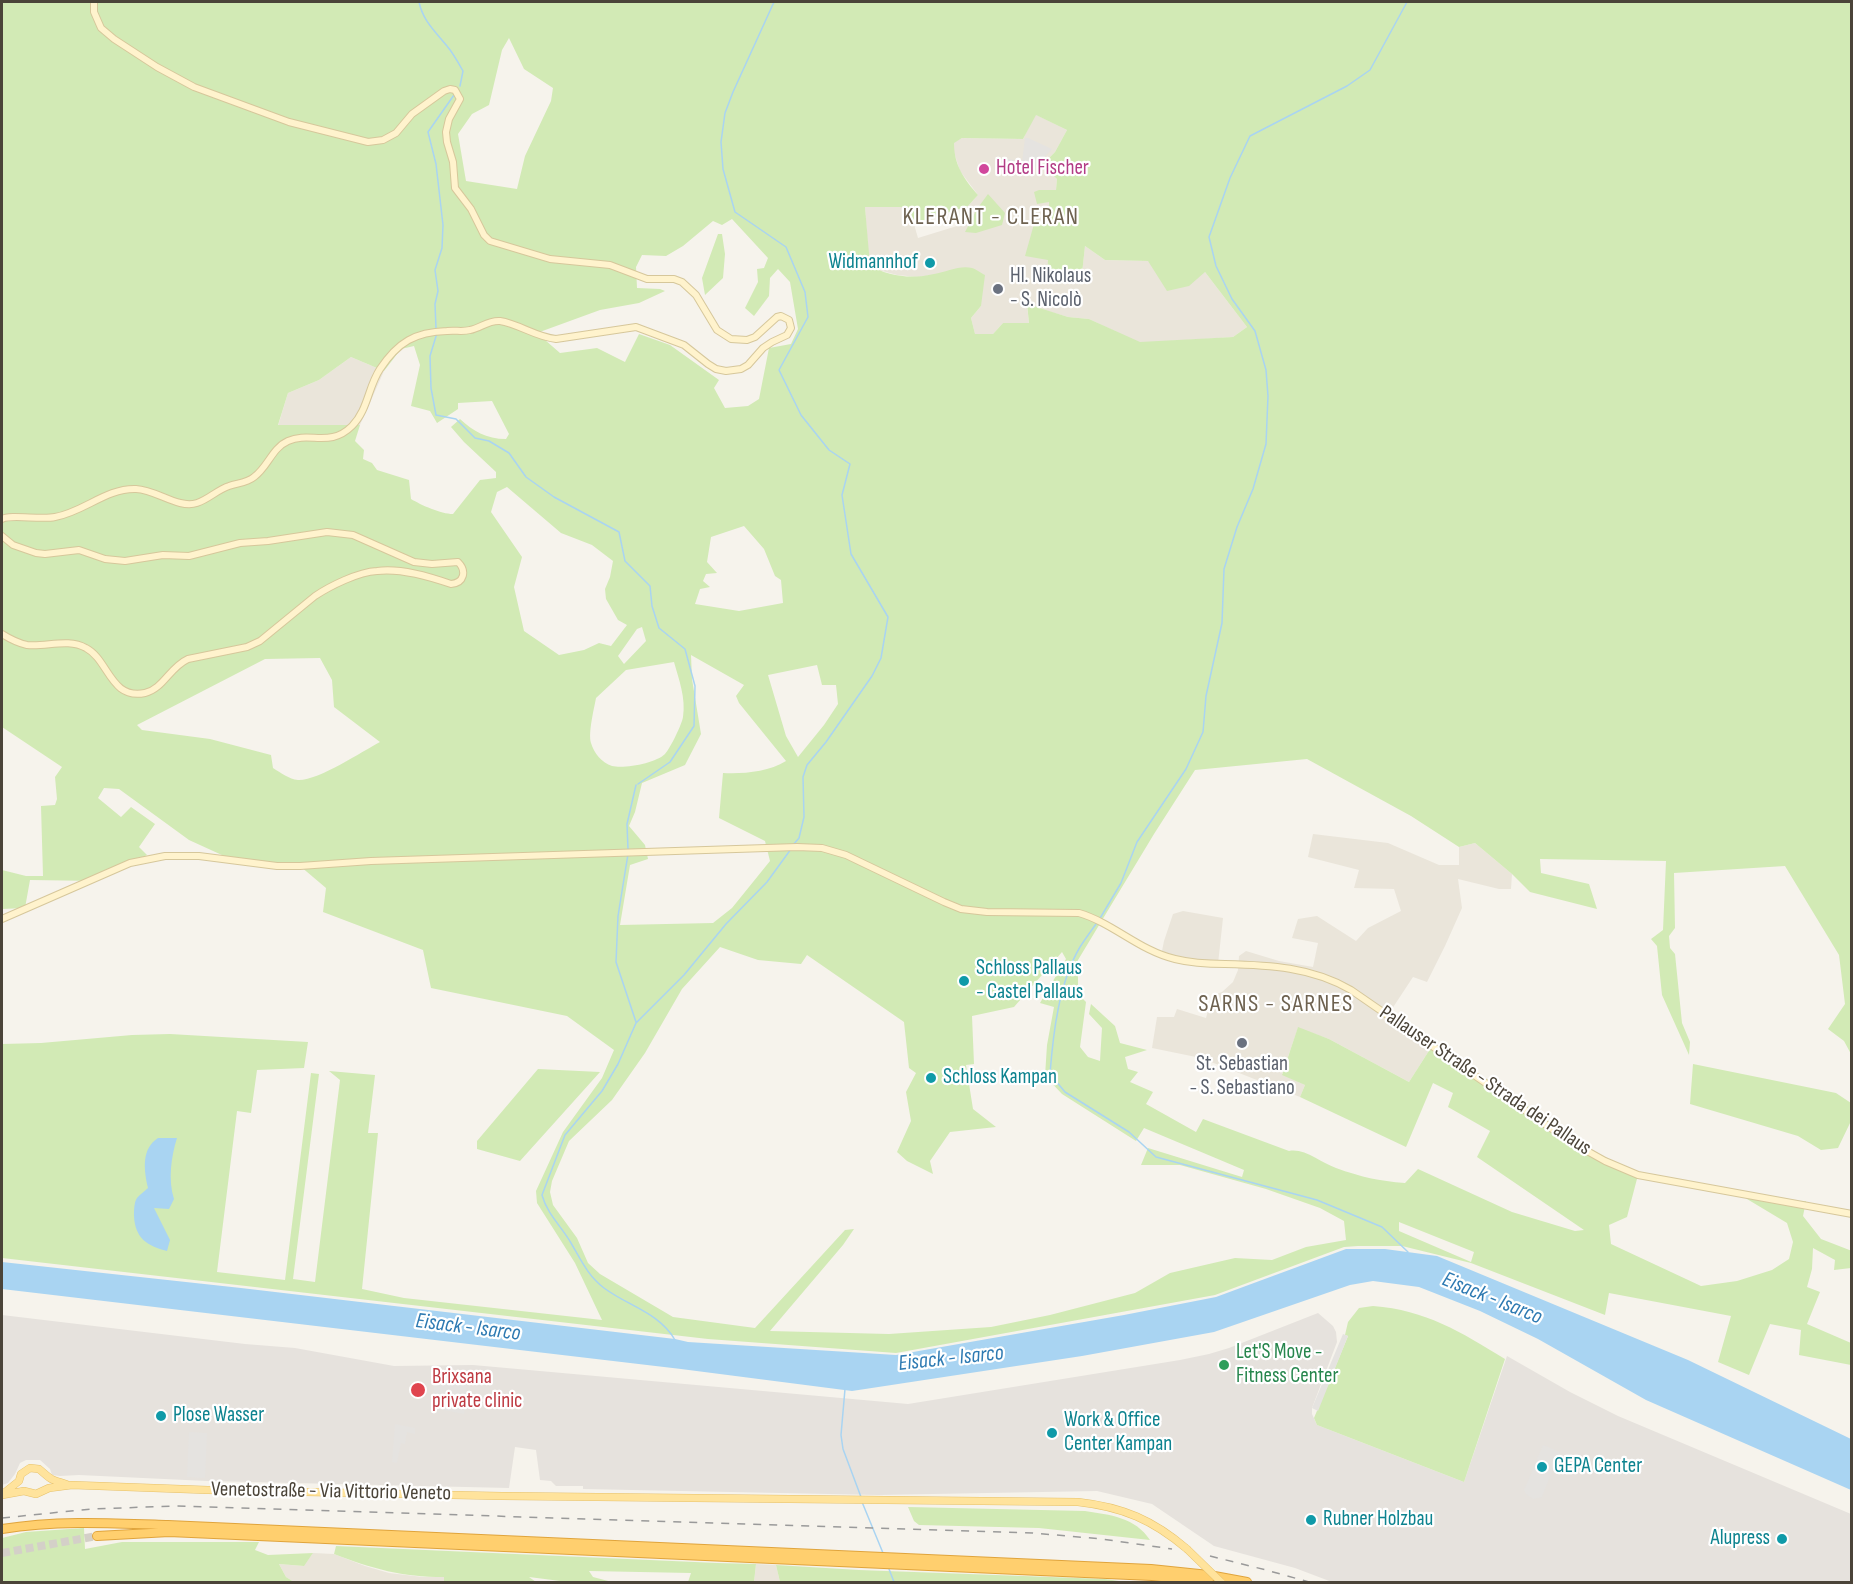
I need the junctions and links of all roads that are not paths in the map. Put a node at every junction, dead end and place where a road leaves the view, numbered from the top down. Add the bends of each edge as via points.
1 (94, 2) edge
2 (2, 519) edge
3 (2, 536) edge
4 (2, 634) edge
5 (2, 919) edge
6 (1851, 1214) edge
7 (45, 1477) junction
8 (19, 1481) junction
9 (72, 1485) junction
10 (43, 1490) junction
11 (24, 1491) junction
12 (2, 1495) edge
13 (2, 1529) edge
14 (97, 1536) tunnel mouth
15 (1209, 1582) edge
16 (1221, 1582) edge
17 (1246, 1582) edge

1 - 2 street via 96,19 107,34 181,81 278,119 360,140 375,142 391,137 412,114 444,91 455,90 459,102 446,132 454,183 486,238 550,259 610,265 647,279 682,282 696,295 717,330 731,339 755,337 781,316 789,320 790,332 763,348 748,365 726,371 708,364 684,345 636,327 556,339 495,321 468,331 425,333 407,340 379,370 360,417 345,432 328,438 285,442 255,477 221,489 204,501 185,505 154,492 127,489 65,515
3 - 4 street via 13,545 36,553 79,550 125,561 163,555 189,556 240,543 327,532 353,535 414,562 458,562 464,573 456,584 399,572 376,570 362,574 324,590 247,648 182,662 146,693 121,689 95,654 84,647 69,643 29,645
5 - 6 street, Pallauser Straße - Strada dei Pallaus via 130,863 165,856 300,866 822,848 846,855 961,909 1079,913 1176,960 1277,966 1337,981 1571,1142 1605,1161 1638,1175
7 - 8 main road, Venetostraße - Via Vittorio Veneto via 39,1469 30,1468
7 - 9 main road, Venetostraße - Via Vittorio Veneto
7 - 10 main road
8 - 11 main road
8 - 12 main road, Venetostraße - Via Vittorio Veneto
9 - 10 main road, Venetostraße - Via Vittorio Veneto
9 - 16 main road, Venetostraße - Via Vittorio Veneto, bridge via 591,1497 1078,1502 1140,1517 1169,1534
10 - 11 main road, Venetostraße - Via Vittorio Veneto via 31,1495
11 - 12 main road, Venetostraße - Via Vittorio Veneto
13 - 17 highway via 77,1522 168,1525 1151,1569
14 - 15 highway via 169,1532 1152,1576

